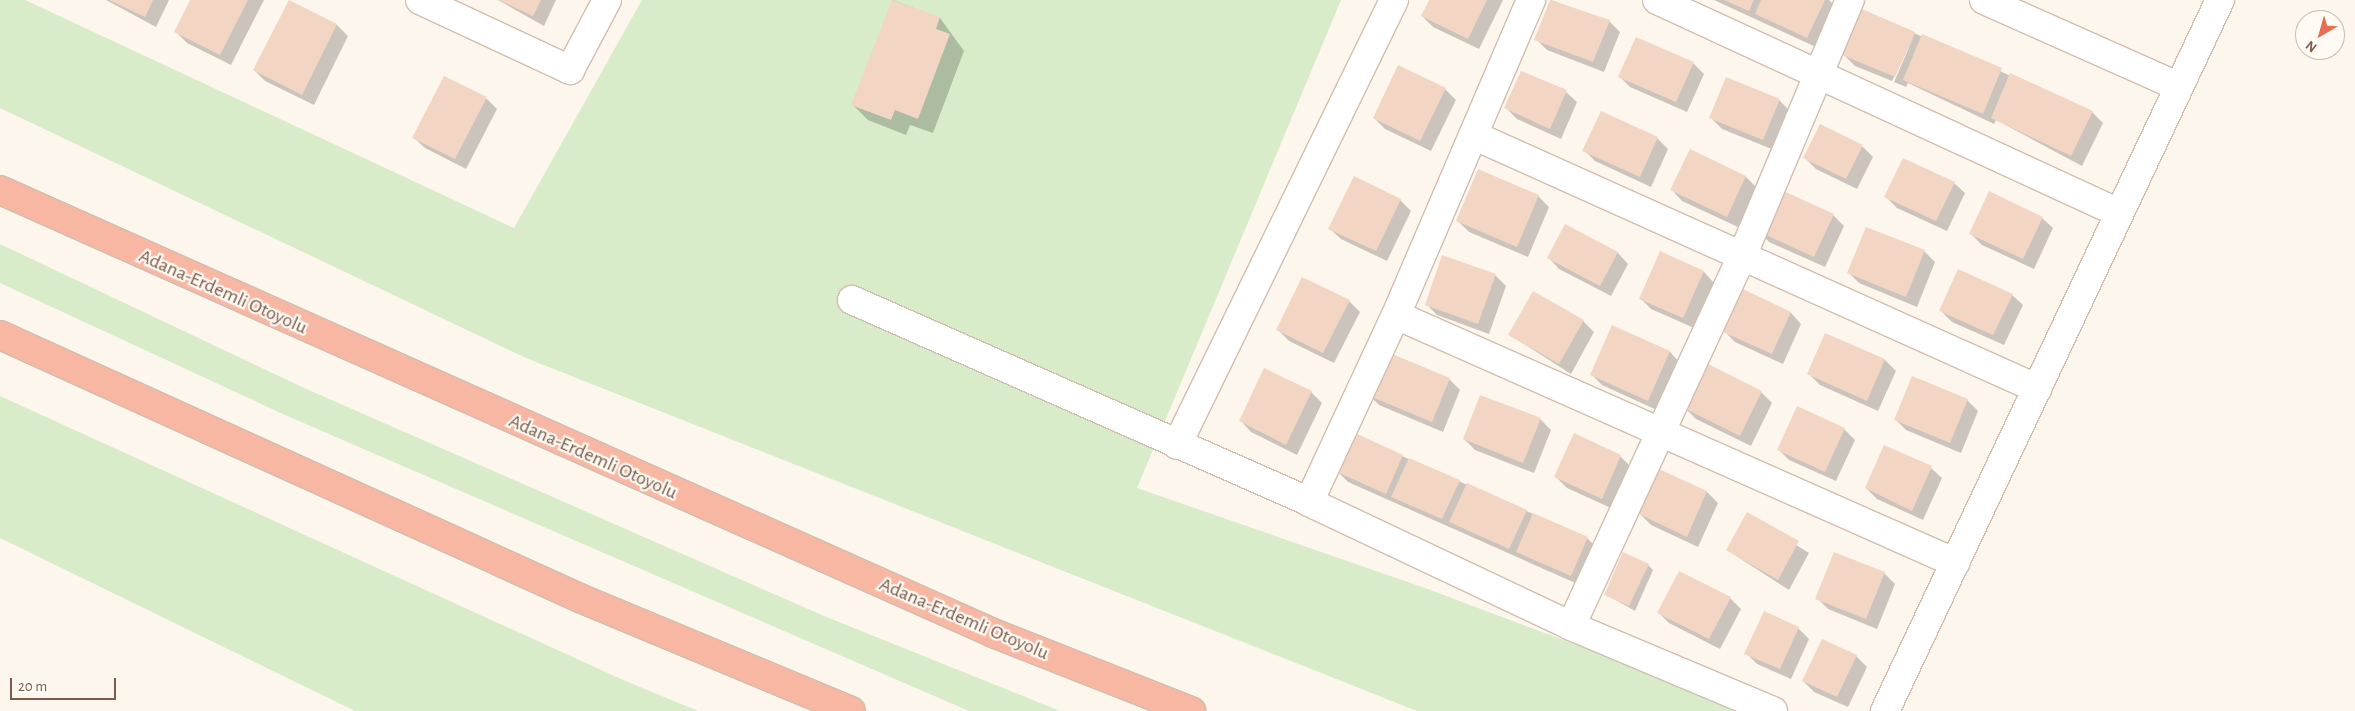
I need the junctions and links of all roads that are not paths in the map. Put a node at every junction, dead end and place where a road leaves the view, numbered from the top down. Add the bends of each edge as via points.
1 (420, 0) edge
2 (607, 0) edge
3 (1394, 0) edge
4 (1531, 0) edge
5 (1658, 0) edge
6 (1850, 0) edge
7 (1984, 0) edge
8 (2220, 0) edge
9 (1818, 71) junction
10 (2177, 86) junction
11 (1473, 135) junction
12 (0, 190) edge
13 (2119, 213) junction
14 (1743, 254) junction
15 (852, 300) dead end
16 (1396, 315) junction
17 (0, 335) edge
18 (2038, 388) junction
19 (1659, 432) junction
20 (1176, 445) junction
21 (1309, 502) junction
22 (1956, 563) junction
23 (1571, 626) junction
24 (851, 711) edge
25 (1191, 711) edge
26 (1773, 711) edge
27 (1885, 711) edge

1 - 2 street via 570,70
3 - 20 street
4 - 11 street
5 - 9 street
6 - 9 street
7 - 10 street
8 - 10 street
9 - 13 street
9 - 14 street
10 - 13 street
11 - 14 street
11 - 16 street
12 - 25 highway, Adana-Erdemli Otoyolu via 993,633
13 - 18 street
14 - 18 street
14 - 19 street
15 - 20 street
16 - 19 street
16 - 21 street
17 - 24 highway via 582,599
18 - 22 street
19 - 22 street
19 - 23 street
20 - 21 street
21 - 23 street
22 - 27 street
23 - 26 street

